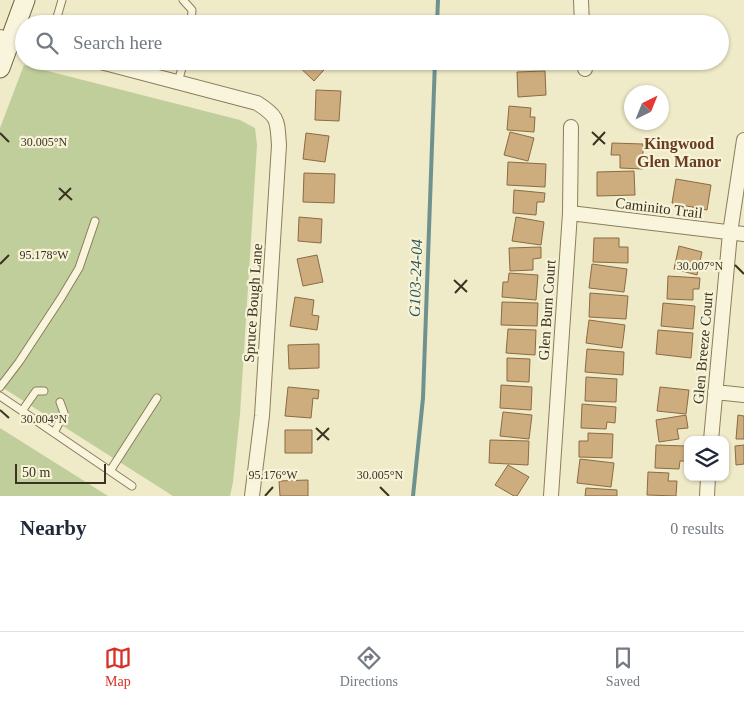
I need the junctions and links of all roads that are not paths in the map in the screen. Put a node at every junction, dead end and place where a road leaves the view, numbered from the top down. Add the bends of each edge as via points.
1 (25, 0) edge
2 (62, 0) edge
3 (183, 0) edge
4 (580, 0) edge
5 (20, 15) edge
6 (58, 15) edge
7 (192, 15) edge
8 (581, 15) edge
9 (12, 39) edge
10 (0, 68) edge
11 (132, 70) edge
12 (181, 70) edge
13 (178, 82) junction
14 (571, 127) dead end
15 (744, 140) edge
16 (570, 213) junction
17 (95, 221) dead end
18 (737, 234) edge
19 (0, 387) edge
20 (44, 391) dead end
21 (715, 392) junction
22 (744, 395) edge
23 (0, 396) edge
24 (157, 398) dead end
25 (60, 402) dead end
26 (22, 410) junction
27 (54, 433) junction
28 (711, 436) edge
29 (110, 471) junction
30 (708, 481) edge
31 (132, 486) dead end
32 (252, 496) edge
33 (551, 496) edge
34 (707, 496) edge

1 - 5 street
2 - 6 lane
3 - 7 lane via 192,10
4 - 8 street
9 - 10 street
11 - 13 street
12 - 13 lane
13 - 32 street, Spruce Bough Lane via 252,101 273,113 278,125 262,416
14 - 16 street, Glen Burn Court
15 - 18 street, Glen Breeze Court
16 - 18 street, Caminito Trail
16 - 33 street, Glen Burn Court
17 - 19 lane via 80,268
18 - 21 street, Glen Breeze Court
20 - 26 lane via 36,392
21 - 22 street
21 - 28 street, Glen Breeze Court
23 - 26 lane
24 - 29 lane
25 - 27 lane via 64,412
26 - 27 lane
27 - 29 lane
29 - 31 lane
30 - 34 street

